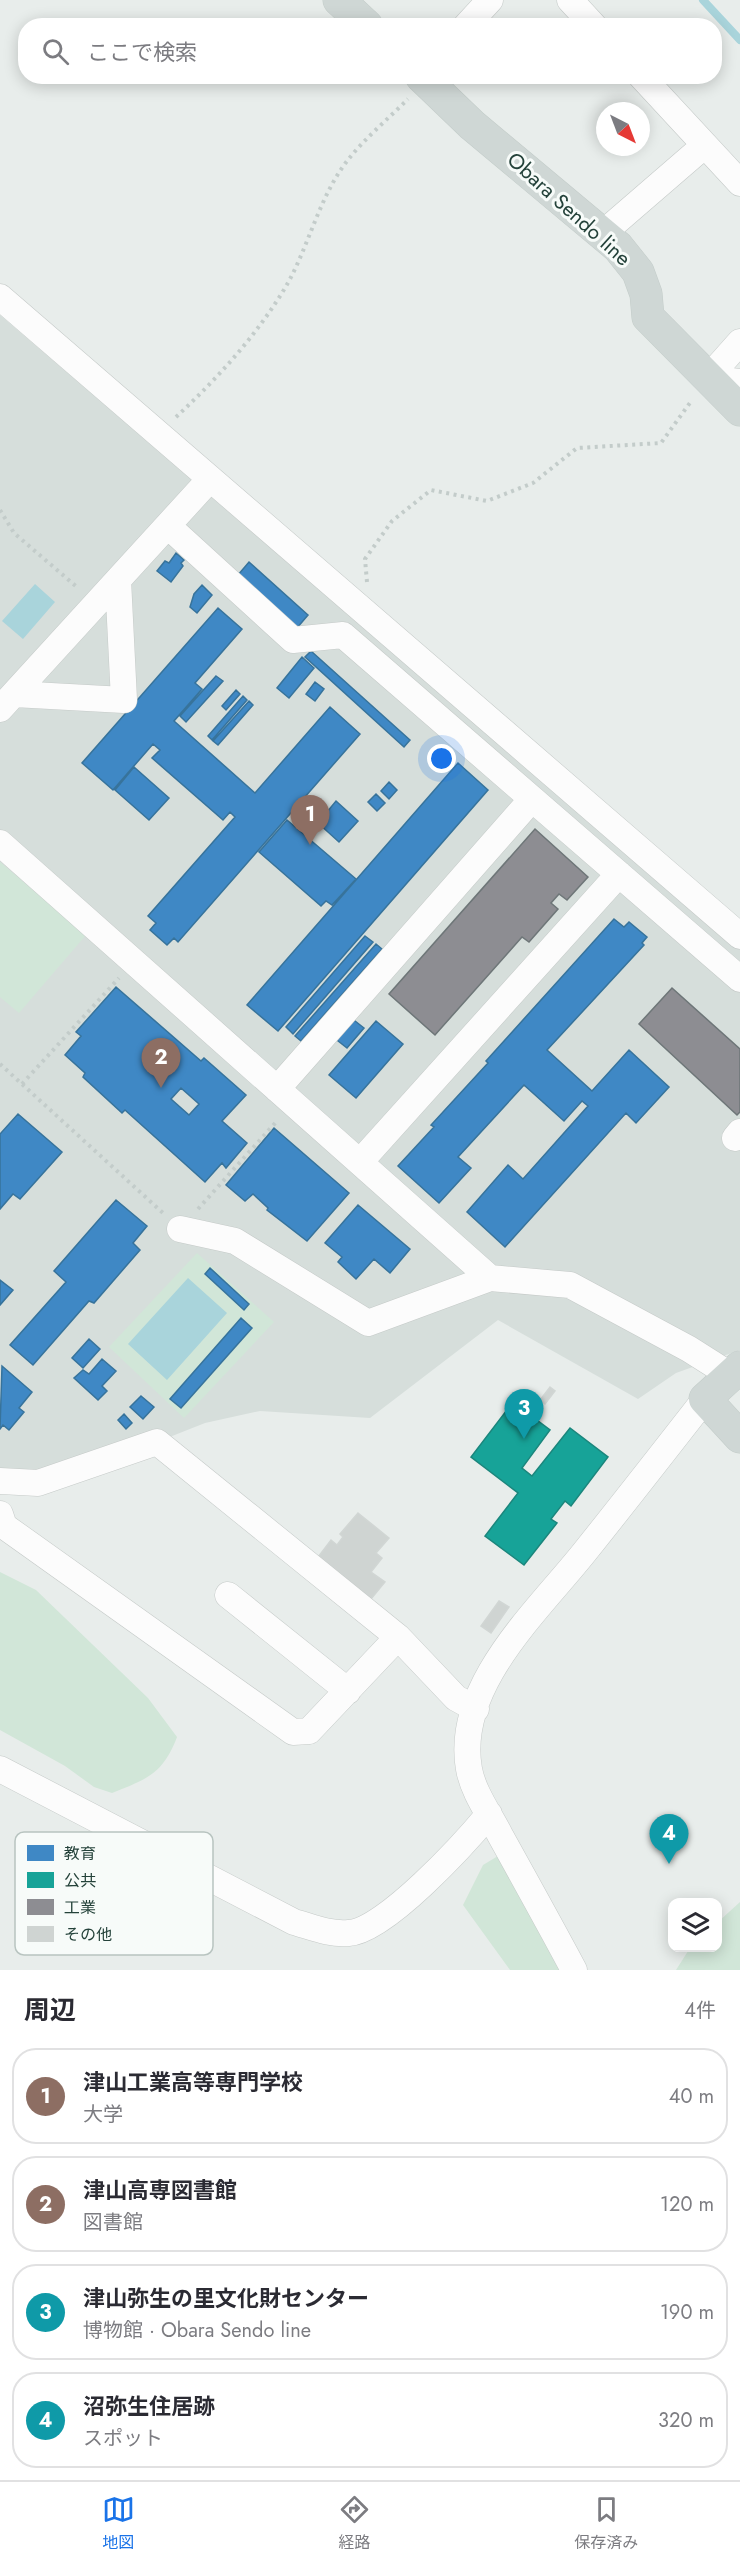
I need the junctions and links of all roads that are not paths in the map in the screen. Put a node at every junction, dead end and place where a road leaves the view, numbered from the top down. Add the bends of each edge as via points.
1 (339, 0) edge
2 (490, 0) edge
3 (570, 0) edge
4 (358, 18) edge
5 (473, 18) edge
6 (587, 18) edge
7 (428, 84) edge
8 (648, 84) edge
9 (705, 145) junction
10 (740, 183) edge
11 (602, 234) junction
12 (0, 297) edge
13 (740, 342) edge
14 (708, 378) junction
15 (740, 382) edge
16 (740, 410) edge
17 (210, 479) junction
18 (168, 526) junction
19 (118, 580) junction
20 (7, 702) edge
21 (532, 799) junction
22 (0, 843) edge
23 (620, 874) junction
24 (740, 936) edge
25 (740, 979) edge
26 (285, 1096) junction
27 (360, 1162) junction
28 (180, 1229) road end
29 (490, 1278) junction
30 (735, 1371) edge
31 (705, 1399) junction
32 (740, 1437) edge
33 (0, 1481) edge
34 (0, 1514) edge
35 (228, 1595) dead end
36 (398, 1637) junction
37 (348, 1691) junction
38 (476, 1709) junction
39 (0, 1768) edge
40 (489, 1814) junction
41 (122, 1832) edge
42 (213, 1880) edge
43 (574, 1970) edge

1 - 4 main road
2 - 5 street
3 - 6 street
7 - 11 main road, Obara Sendo line
8 - 9 street
9 - 10 street
9 - 11 street
11 - 14 main road, Obara Sendo line via 639,272 648,316
12 - 17 street
13 - 14 street
14 - 15 street
14 - 16 main road, Obara Sendo line
17 - 18 street
17 - 24 street
18 - 19 street
18 - 21 street via 293,640 343,635
19 - 20 street
19 - 20 street via 124,700
21 - 23 street
21 - 26 street
22 - 26 street
23 - 25 street
23 - 27 street
26 - 27 street
27 - 29 street
28 - 29 street via 235,1241 368,1323
29 - 30 street via 570,1285
30 - 31 main road
31 - 32 main road
31 - 38 street via 511,1640 489,1676
33 - 36 street via 38,1483 157,1442
34 - 37 street via 4,1526 293,1732 309,1731
35 - 37 street
36 - 37 street
36 - 38 street via 456,1698
38 - 40 street via 466,1741 469,1772
39 - 41 street
40 - 42 street via 437,1870 378,1921 351,1933 324,1931 294,1922
40 - 43 street

